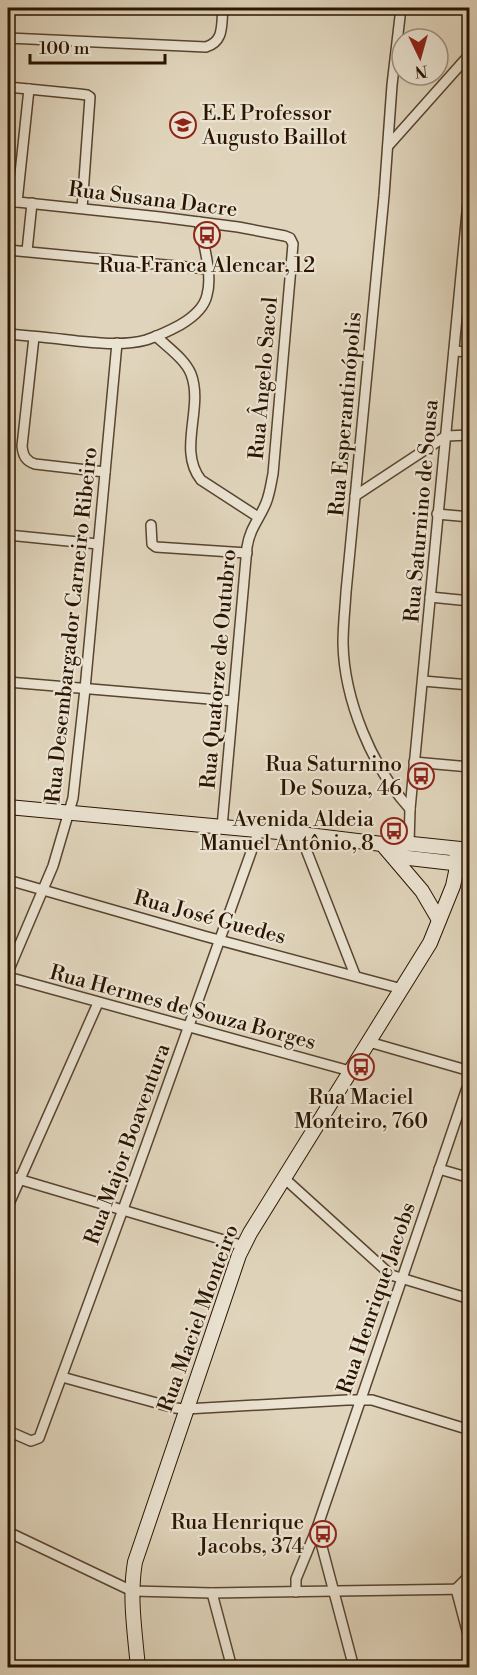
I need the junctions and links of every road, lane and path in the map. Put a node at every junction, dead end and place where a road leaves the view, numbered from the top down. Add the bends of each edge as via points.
1 (223, 8) edge
2 (401, 8) edge
3 (8, 38) edge
4 (470, 54) edge
5 (8, 87) edge
6 (29, 89) junction
7 (388, 146) junction
8 (470, 181) edge
9 (469, 200) edge
10 (12, 201) edge
11 (32, 203) junction
12 (82, 208) junction
13 (199, 222) junction
14 (291, 240) joint
15 (8, 250) edge
16 (27, 251) junction
17 (208, 269) junction
18 (465, 276) edge
19 (8, 334) edge
20 (156, 336) junction
21 (34, 337) junction
22 (117, 343) junction
23 (454, 351) junction
24 (470, 352) edge
25 (470, 435) edge
26 (446, 436) junction
27 (105, 472) junction
28 (355, 496) junction
29 (437, 514) junction
30 (258, 517) junction
31 (470, 517) edge
32 (151, 525) dead end
33 (8, 535) edge
34 (98, 544) junction
35 (247, 553) junction
36 (430, 597) junction
37 (470, 601) edge
38 (423, 681) junction
39 (8, 682) edge
40 (470, 685) edge
41 (85, 689) junction
42 (233, 701) junction
43 (414, 762) junction
44 (470, 767) edge
45 (8, 807) edge
46 (410, 809) junction
47 (70, 813) junction
48 (222, 826) junction
49 (259, 830) junction
50 (300, 834) junction
51 (385, 848) junction
52 (409, 851) junction
53 (463, 857) edge
54 (8, 880) edge
55 (453, 886) junction
56 (419, 888) junction
57 (44, 890) junction
58 (439, 920) junction
59 (219, 939) junction
60 (8, 972) edge
61 (355, 975) junction
62 (8, 977) edge
63 (402, 989) junction
64 (98, 1003) junction
65 (187, 1028) junction
66 (369, 1041) junction
67 (350, 1071) junction
68 (470, 1071) edge
69 (470, 1079) edge
70 (439, 1169) junction
71 (8, 1176) edge
72 (284, 1178) junction
73 (470, 1178) edge
74 (19, 1180) junction
75 (8, 1206) edge
76 (123, 1210) junction
77 (243, 1246) junction
78 (401, 1279) junction
79 (470, 1299) edge
80 (62, 1377) junction
81 (360, 1400) junction
82 (186, 1409) junction
83 (470, 1430) edge
84 (8, 1431) edge
85 (317, 1528) junction
86 (8, 1532) edge
87 (470, 1575) edge
88 (456, 1589) junction
89 (470, 1589) edge
90 (132, 1591) junction
91 (296, 1592) junction
92 (334, 1592) junction
93 (212, 1593) junction
94 (470, 1642) edge
95 (136, 1665) edge
96 (232, 1668) edge
97 (354, 1668) edge

1 - 3 street via 220,36 206,47
2 - 7 street, Rua Esperantinópolis
4 - 7 street
5 - 6 street
6 - 10 street
6 - 12 street via 90,97
7 - 28 street, Rua Esperantinópolis
8 - 9 street, Rua Saturnino de Sousa
9 - 18 street, Rua Saturnino de Sousa
10 - 11 street, Rua Susana Dacre
11 - 12 street, Rua Susana Dacre
11 - 16 street
12 - 13 street, Rua Susana Dacre
13 - 14 street, Rua Susana Dacre via 261,231
13 - 17 street
14 - 30 street, Rua Ângelo Sacol via 273,474
15 - 16 street
16 - 17 street
17 - 20 street via 209,288 202,306 185,322
18 - 23 street, Rua Saturnino de Sousa
19 - 21 street
20 - 22 street
20 - 30 street via 191,374 191,461 197,475
21 - 22 street
21 - 27 street via 22,446 25,457 35,464
22 - 27 street, Rua Desembargador Carneiro Ribeiro
23 - 24 street
23 - 26 street, Rua Saturnino de Sousa
25 - 26 street
26 - 28 street
26 - 29 street, Rua Saturnino de Sousa
27 - 34 street, Rua Desembargador Carneiro Ribeiro
28 - 46 street, Rua Esperantinópolis via 343,643 345,666 356,713 372,750 387,781
29 - 31 street
29 - 36 street, Rua Saturnino de Sousa
30 - 35 street, Rua Quatorze de Outubro via 249,536
32 - 35 street via 152,544 156,548
33 - 34 street
34 - 41 street, Rua Desembargador Carneiro Ribeiro
35 - 42 street, Rua Quatorze de Outubro
36 - 37 street
36 - 38 street, Rua Saturnino de Sousa
38 - 40 street
38 - 43 street, Rua Saturnino de Sousa
39 - 41 street
41 - 42 street
41 - 47 street, Rua Desembargador Carneiro Ribeiro
42 - 48 street, Rua Quatorze de Outubro
43 - 44 street
43 - 46 street, Rua Saturnino de Sousa
45 - 47 street
46 - 52 street, Rua Saturnino de Sousa
47 - 48 street
47 - 57 street, Rua Desembargador Carneiro Ribeiro
48 - 49 street
49 - 50 street
49 - 59 street, Rua Major Boaventura
50 - 51 street
50 - 61 street
51 - 52 street via 393,842
51 - 56 street
52 - 53 street
52 - 56 street
53 - 55 street, Rua Maciel Monteiro
54 - 57 street, Rua José Guedes
55 - 56 street via 435,894
55 - 58 street, Rua Maciel Monteiro
56 - 58 street
57 - 59 street, Rua José Guedes
57 - 60 street, Rua Desembargador Carneiro Ribeiro
58 - 63 street, Rua Maciel Monteiro
59 - 61 street, Rua José Guedes
59 - 65 street, Rua Major Boaventura
61 - 63 street, Rua José Guedes
62 - 64 street, Rua Hermes de Souza Borges
63 - 66 street, Rua Maciel Monteiro
64 - 65 street, Rua Hermes de Souza Borges
64 - 74 street
65 - 67 street, Rua Hermes de Souza Borges
65 - 76 street, Rua Major Boaventura
66 - 67 street, Rua Maciel Monteiro
66 - 68 street
67 - 72 street, Rua Maciel Monteiro
69 - 70 street, Rua Henrique Jacobs
70 - 73 street
70 - 78 street, Rua Henrique Jacobs
71 - 74 street
72 - 77 street, Rua Maciel Monteiro
72 - 78 street via 385,1271
74 - 75 street
74 - 76 street
76 - 77 street
76 - 80 street, Rua Major Boaventura
77 - 82 street, Rua Maciel Monteiro
78 - 79 street
78 - 81 street, Rua Henrique Jacobs
80 - 82 street
80 - 84 street, Rua Major Boaventura via 39,1438 31,1441
81 - 82 street
81 - 83 street via 372,1400
81 - 85 street, Rua Henrique Jacobs
82 - 90 street, Rua Maciel Monteiro via 135,1562
85 - 91 street, Rua Henrique Jacobs via 296,1579
85 - 92 street
86 - 90 street
87 - 88 street
88 - 89 street
88 - 92 street
88 - 94 street
90 - 93 street
90 - 95 street, Rua Maciel Monteiro
91 - 92 street
91 - 93 street
92 - 97 street
93 - 96 street

